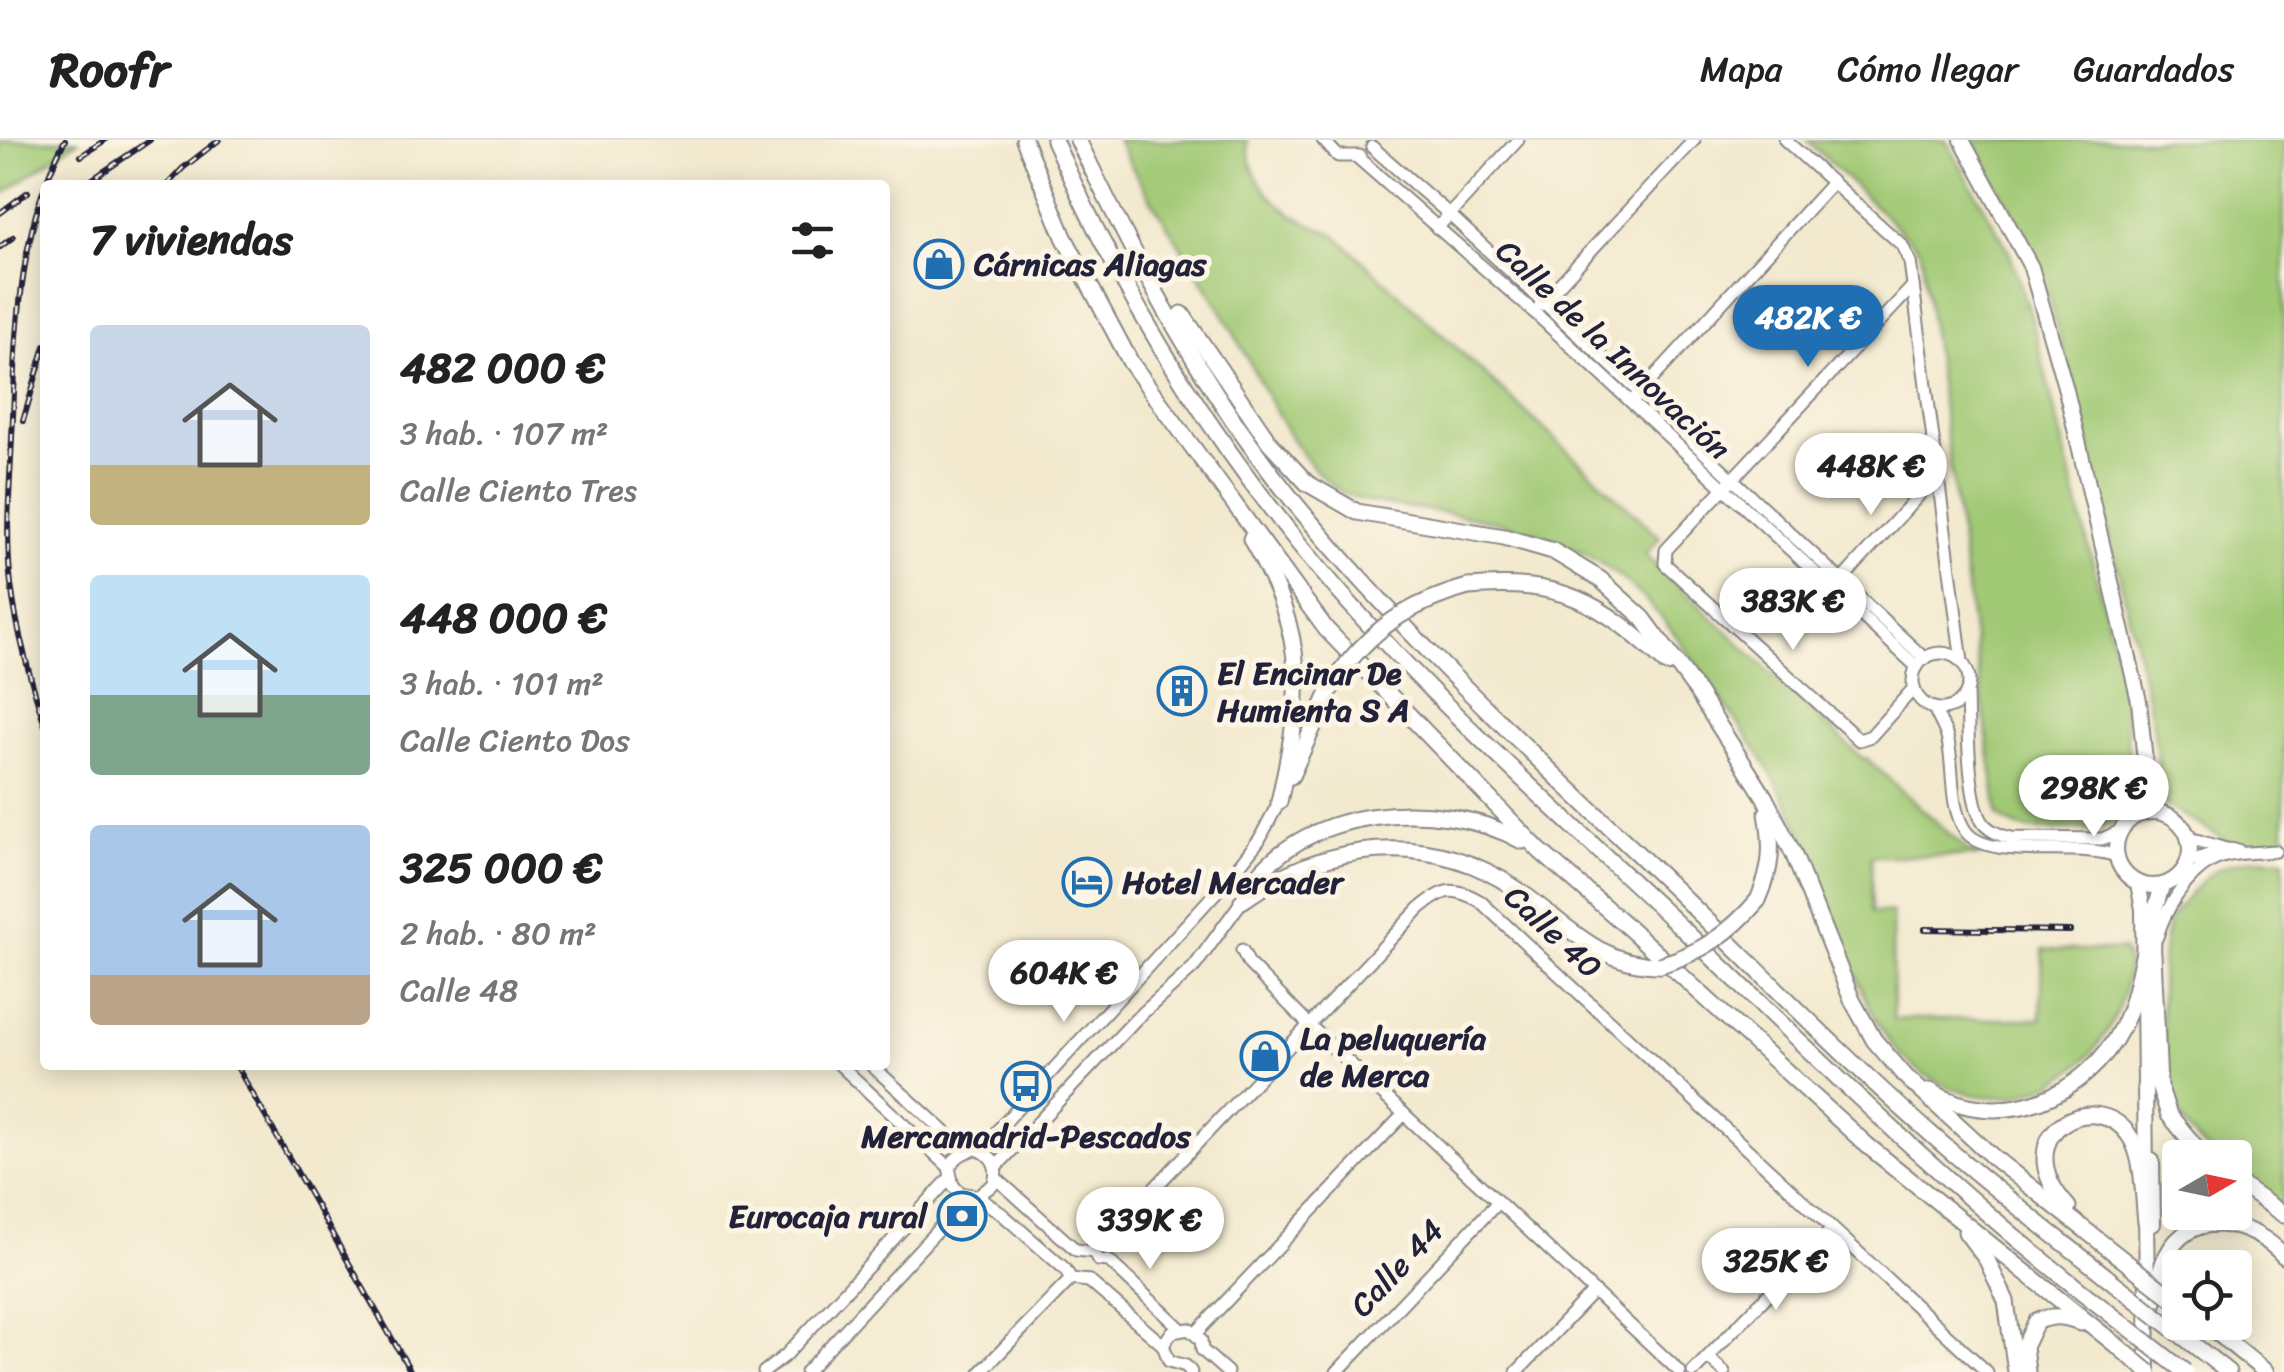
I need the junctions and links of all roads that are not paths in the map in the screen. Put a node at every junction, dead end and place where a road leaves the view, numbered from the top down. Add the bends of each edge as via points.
1 (1024, 140) edge
2 (1054, 140) edge
3 (1078, 140) edge
4 (1323, 140) edge
5 (1518, 140) edge
6 (1694, 140) edge
7 (1785, 140) edge
8 (1962, 140) edge
9 (1373, 143) edge
10 (1357, 157) junction
11 (1831, 184) junction
12 (1110, 207) junction
13 (1450, 214) junction
14 (1438, 228) junction
15 (1913, 286) junction
16 (1538, 307) junction
17 (1635, 398) junction
18 (1206, 462) junction
19 (1940, 472) junction
20 (1729, 486) junction
21 (1836, 586) junction
22 (1962, 662) junction
23 (1921, 663) junction
24 (1914, 688) junction
25 (1696, 690) junction
26 (1967, 692) junction
27 (1934, 708) junction
28 (1764, 796) junction
29 (1279, 802) junction
30 (2150, 812) junction
31 (2120, 832) junction
32 (2189, 838) junction
33 (2226, 850) junction
34 (1540, 851) junction
35 (2280, 851) edge
36 (2116, 856) junction
37 (2189, 862) junction
38 (2138, 884) junction
39 (2162, 886) junction
40 (1242, 901) junction
41 (1242, 950) dead end
42 (2149, 953) junction
43 (1310, 1026) junction
44 (845, 1070) edge
45 (877, 1070) edge
46 (1905, 1076) junction
47 (1404, 1114) junction
48 (2190, 1140) edge
49 (970, 1149) junction
50 (950, 1173) junction
51 (996, 1173) junction
52 (2252, 1192) edge
53 (973, 1196) junction
54 (1498, 1202) junction
55 (1951, 1214) junction
56 (2284, 1214) edge
57 (2146, 1222) junction
58 (1832, 1229) junction
59 (2098, 1240) junction
60 (1076, 1250) junction
61 (1096, 1256) junction
62 (2284, 1256) edge
63 (1068, 1274) junction
64 (1089, 1281) junction
65 (2162, 1290) edge
66 (1594, 1292) junction
67 (2154, 1302) junction
68 (1181, 1329) junction
69 (2102, 1332) junction
70 (1196, 1333) junction
71 (2227, 1340) edge
72 (1163, 1345) junction
73 (1202, 1350) junction
74 (2148, 1351) joint
75 (1708, 1357) junction
76 (1168, 1362) junction
77 (2261, 1367) edge
78 (1189, 1369) edge
79 (764, 1372) edge
80 (806, 1372) edge
81 (981, 1372) edge
82 (1158, 1372) edge
83 (1226, 1372) edge
84 (1337, 1372) edge
85 (1518, 1372) edge
86 (1680, 1372) edge
87 (1694, 1372) edge
88 (1724, 1372) edge
89 (1987, 1372) edge
90 (2016, 1372) edge
91 (2027, 1372) edge
92 (2148, 1372) edge
93 (2185, 1372) edge
94 (2228, 1372) edge
95 (2274, 1372) edge

1 - 18 highway via 1064,237 1131,363
2 - 93 highway, bridge via 1138,310 1178,375 1336,588 1458,715 1924,1160
3 - 12 highway
4 - 10 street, Calle de la Innovación via 1338,156
5 - 13 street
6 - 16 street
7 - 11 street
8 - 30 main road via 2031,268 2066,390 2139,701
9 - 10 street
9 - 13 street, Calle de la Innovación
10 - 14 street, Calle de la Innovación
11 - 15 street via 1902,245
11 - 17 street
12 - 25 highway via 1237,398 1308,484 1357,512 1553,551 1601,580 1643,618
12 - 94 highway, bridge via 1238,425 1292,500 1422,645 1928,1132
13 - 14 street
13 - 16 street, Calle de la Innovación
14 - 16 street, Calle de la Innovación
15 - 19 street
15 - 20 street
16 - 17 street, Calle de la Innovación
17 - 20 street, Calle de la Innovación
18 - 29 highway via 1274,579 1292,630 1298,689
18 - 34 highway via 1326,628
19 - 21 street
19 - 22 street
20 - 21 street, Calle de la Innovación
20 - 24 street via 1666,550 1665,564 1859,740 1872,736
21 - 23 street, Calle de la Innovación
22 - 23 street via 1948,654
22 - 26 street
23 - 24 street
24 - 27 street
25 - 28 highway
25 - 29 highway, bridge via 1600,608 1558,590 1514,583 1468,587 1431,597 1389,620 1354,654 1334,681
26 - 27 street via 1950,708
26 - 31 street via 1975,798 1984,824 2012,838 2102,839
27 - 36 street via 1947,738 1957,808 1965,831 1980,844 2100,849
28 - 40 highway, bridge via 1774,849 1758,900 1714,942 1660,965 1607,956 1484,868 1435,853 1374,849 1320,861 1274,878
28 - 46 highway via 1852,1000
29 - 49 street via 1260,840 1230,876 985,1144
30 - 31 main road
30 - 32 main road via 2174,818
31 - 36 main road
32 - 33 street
32 - 37 main road
33 - 35 street
33 - 37 street
34 - 40 highway via 1460,818 1376,816 1300,841 1270,861
34 - 55 highway
35 - 42 street via 2215,859 2199,870 2162,917
36 - 38 main road
37 - 39 main road
38 - 39 main road
38 - 42 main road
39 - 42 main road
40 - 51 street via 1194,967 1135,1020
41 - 43 street
42 - 46 highway via 2122,1028 2091,1070 2058,1095 1989,1109 1942,1098
42 - 48 highway via 2159,1085 2170,1115
42 - 57 main road
42 - 67 main road
43 - 47 street
43 - 58 street, Calle 40 via 1420,908 1440,892 1460,890 1480,901
43 - 61 street, Calle 40
44 - 50 street
45 - 49 street
46 - 59 highway
47 - 54 street
47 - 70 street
49 - 50 street
49 - 51 street via 991,1157
50 - 53 street via 961,1193
50 - 79 street
51 - 53 street via 986,1193
51 - 60 street
52 - 56 highway
53 - 63 street
53 - 80 street
54 - 66 street
54 - 84 street, Calle 44
55 - 69 highway
55 - 90 highway via 1987,1260 2006,1302
57 - 59 highway via 2138,1160 2124,1129 2111,1119 2078,1116 2052,1132 2046,1177
57 - 74 main road
58 - 75 street
58 - 89 street, Calle 40
59 - 65 highway, bridge
60 - 61 street
60 - 63 street via 1069,1254
61 - 64 street via 1096,1275
61 - 68 street
62 - 67 highway via 2248,1228 2187,1230 2164,1259
63 - 64 street
63 - 81 street
64 - 72 street
66 - 85 street
66 - 86 street
67 - 92 main road
68 - 70 street
68 - 72 street
69 - 91 highway via 2069,1317 2036,1322 2024,1347
69 - 92 highway, bridge
70 - 73 street
71 - 77 highway
72 - 76 street
73 - 78 street
73 - 83 street
74 - 92 highway
75 - 87 street
75 - 88 street
76 - 78 street
76 - 82 street
77 - 95 highway

